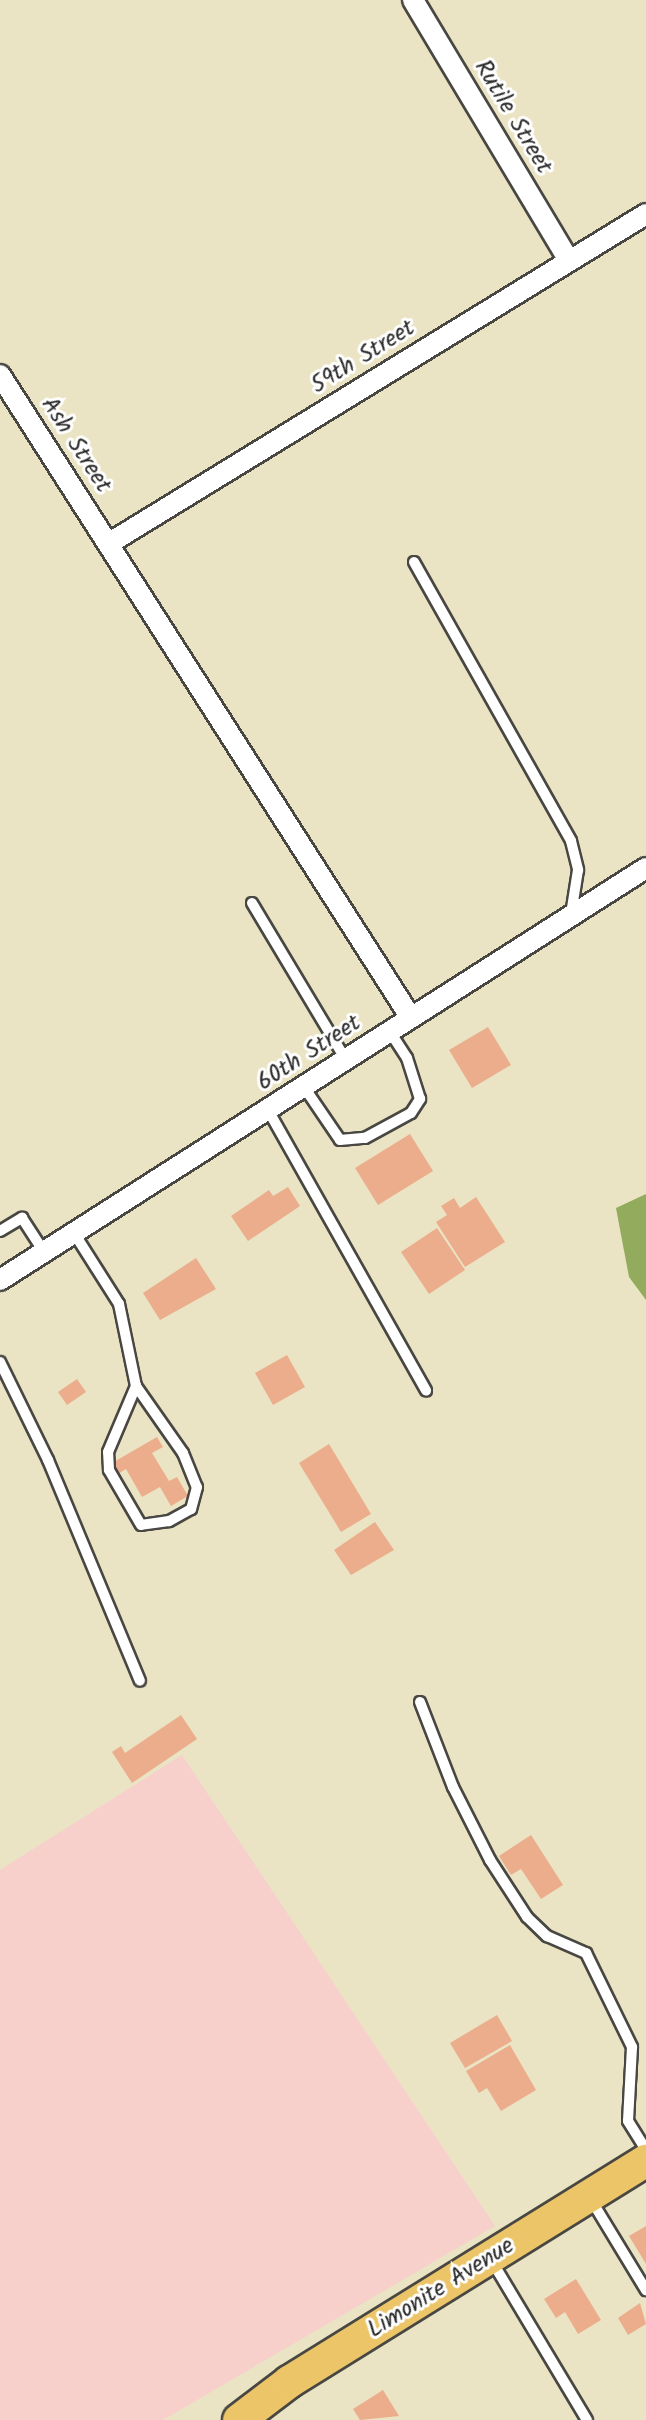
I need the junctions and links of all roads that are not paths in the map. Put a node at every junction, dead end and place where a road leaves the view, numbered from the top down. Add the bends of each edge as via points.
1 (413, 0) edge
2 (646, 214) edge
3 (569, 261) junction
4 (0, 375) edge
5 (108, 544) junction
6 (414, 562) dead end
7 (646, 868) edge
8 (252, 903) dead end
9 (571, 916) junction
10 (411, 1018) junction
11 (390, 1032) junction
12 (346, 1060) junction
13 (304, 1087) junction
14 (268, 1110) junction
15 (0, 1231) edge
16 (74, 1233) junction
17 (44, 1252) junction
18 (0, 1280) edge
19 (0, 1362) edge
20 (136, 1386) junction
21 (426, 1390) dead end
22 (140, 1681) dead end
23 (420, 1702) dead end
24 (646, 2150) edge
25 (646, 2161) edge
26 (589, 2196) junction
27 (490, 2258) junction
28 (646, 2290) edge
29 (239, 2420) edge
30 (587, 2420) edge

1 - 3 street, Rutile Street
2 - 3 street, 59th Street
3 - 5 street, 59th Street
4 - 5 street, Ash Street
5 - 10 street, Ash Street
6 - 9 lane via 571,841 578,870
7 - 9 street, 60th Street
8 - 12 lane
9 - 10 street, 60th Street
10 - 11 street, 60th Street
11 - 12 street, 60th Street
11 - 13 lane via 407,1058 420,1099 411,1113 365,1138 340,1140
12 - 13 street, 60th Street
13 - 14 street, 60th Street
14 - 16 street, 60th Street
14 - 21 lane
15 - 17 lane via 22,1218
16 - 17 street, 60th Street
16 - 20 lane via 119,1304
17 - 18 street, 60th Street
19 - 22 lane via 48,1460
20 - 20 lane via 183,1453 197,1487 191,1509 169,1521 141,1525 109,1470 108,1452
23 - 24 lane via 453,1787 497,1872 537,1926 586,1953 632,2047 628,2121
25 - 26 main road, Limonite Avenue
26 - 27 main road, Limonite Avenue
26 - 28 lane
27 - 29 main road, Limonite Avenue
27 - 30 lane

